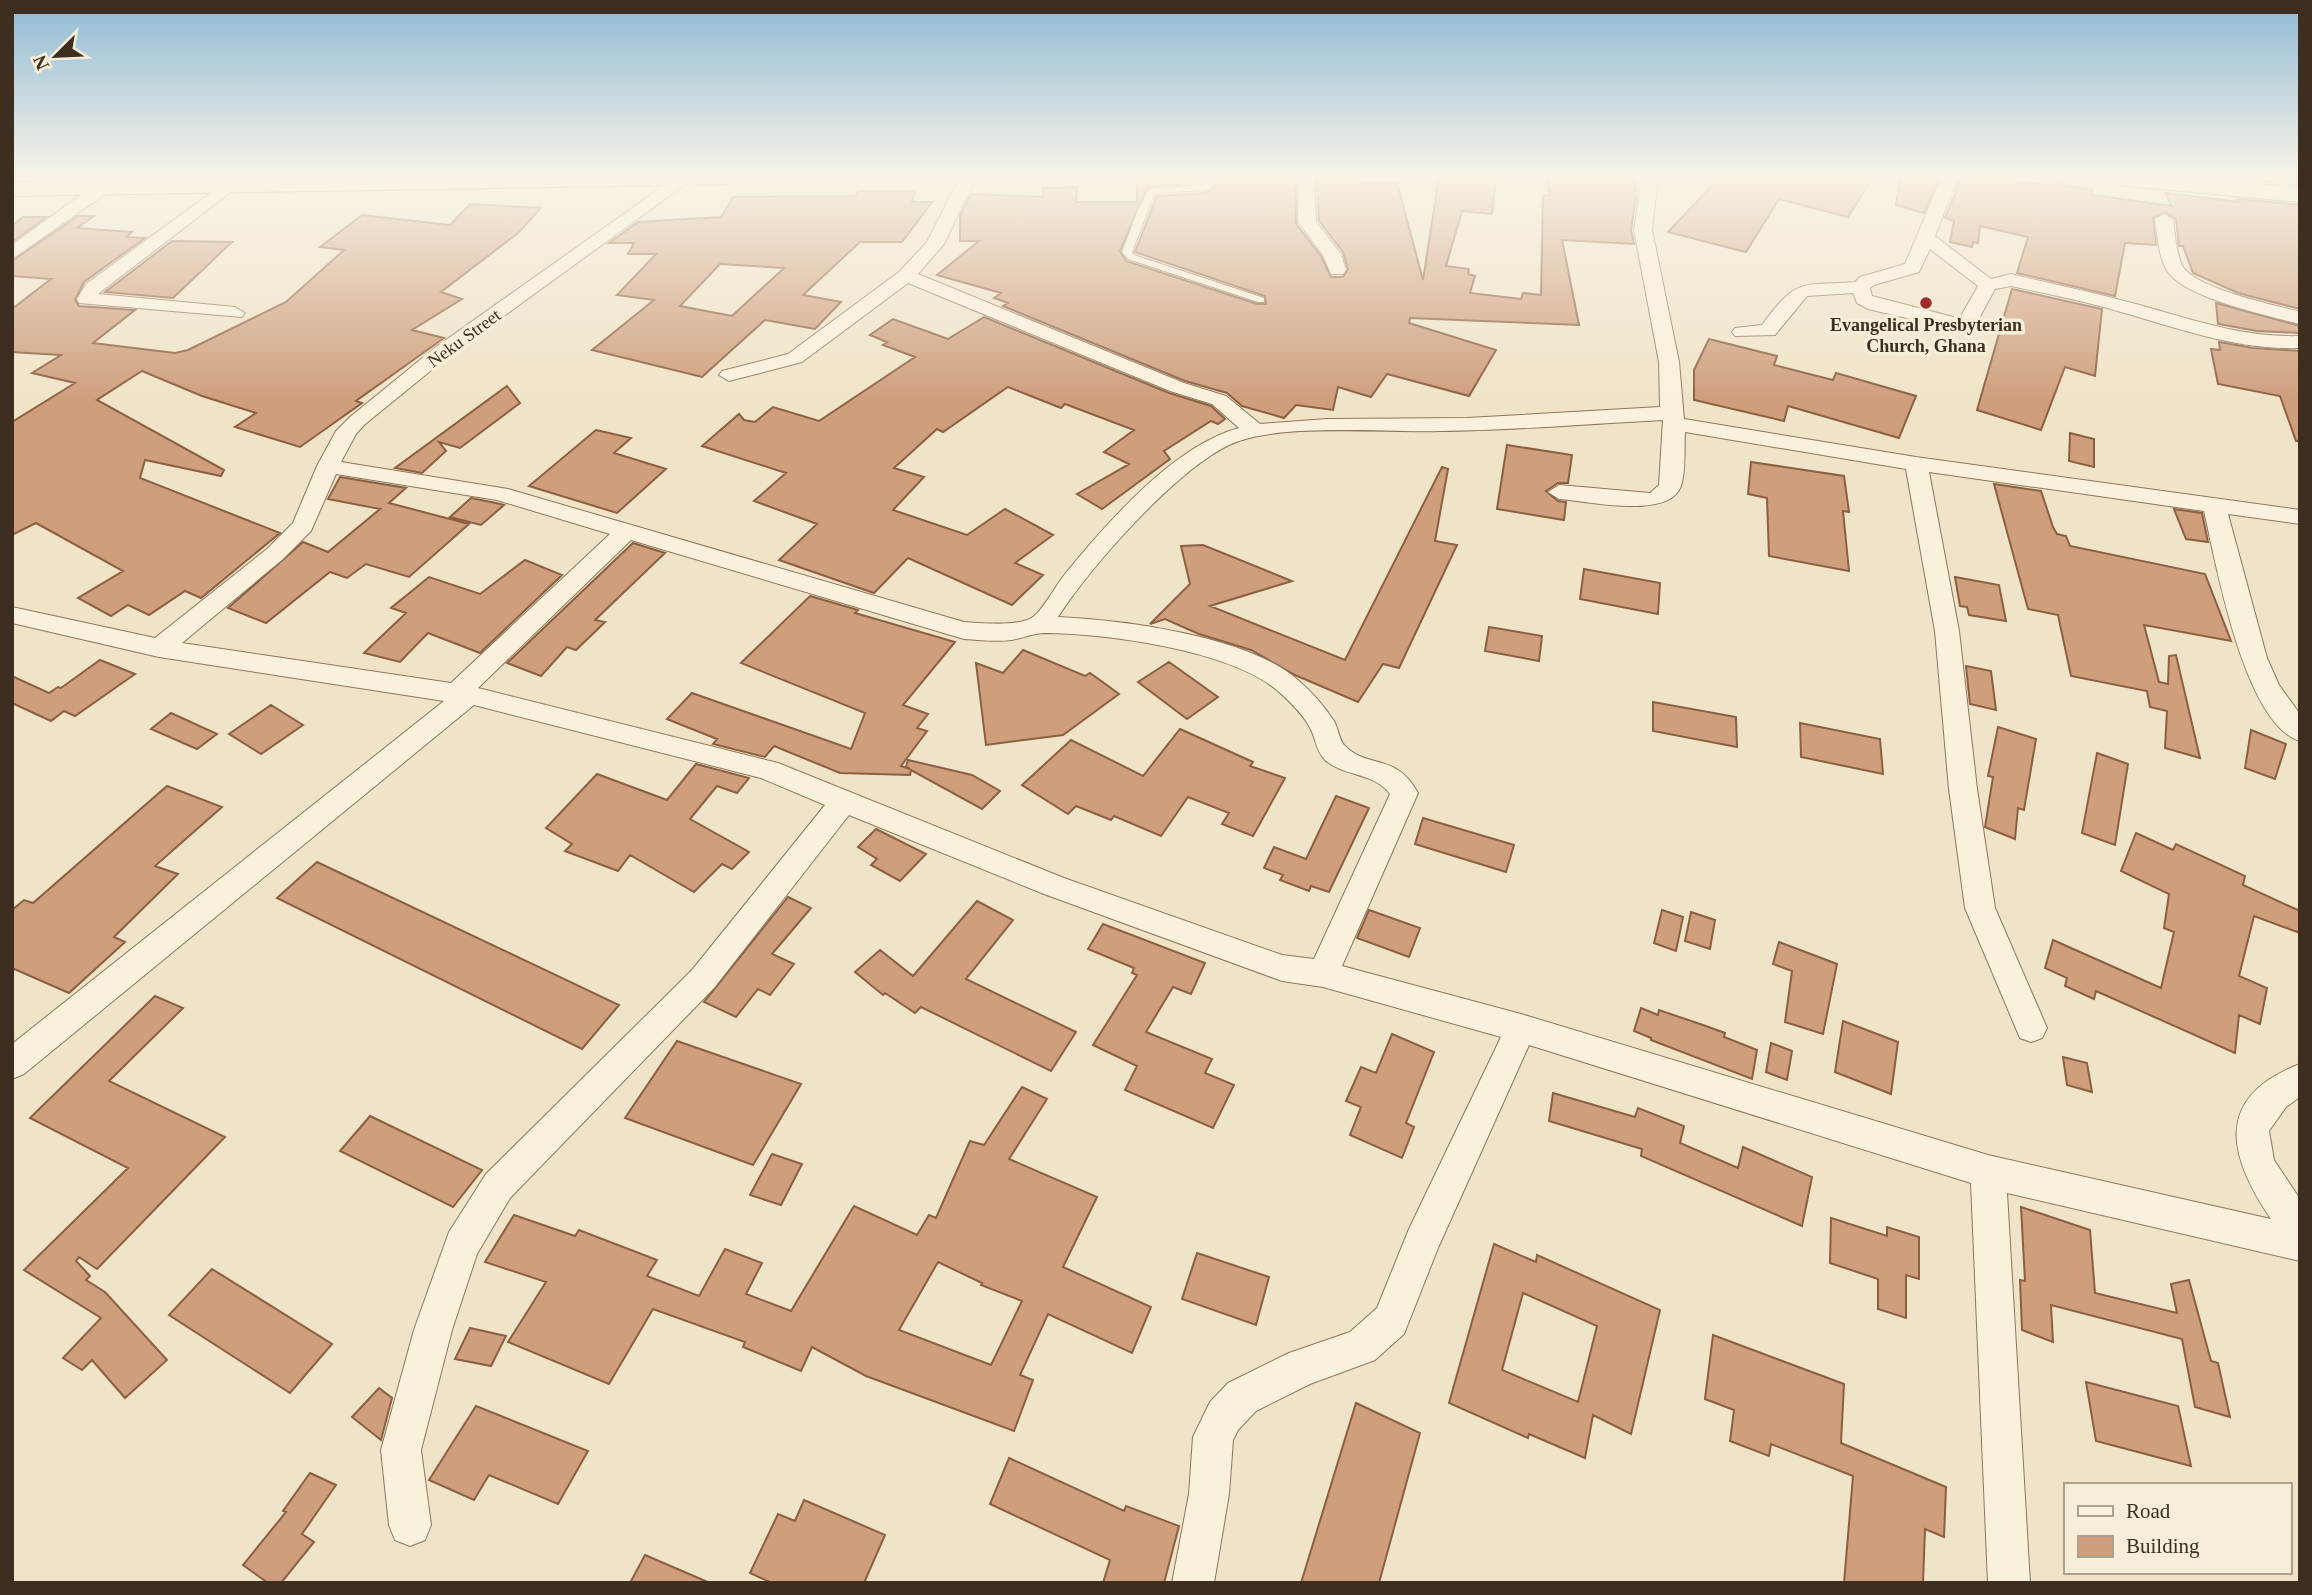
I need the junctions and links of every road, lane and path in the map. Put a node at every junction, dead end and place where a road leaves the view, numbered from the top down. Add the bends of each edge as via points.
1 (141, 251) edge
2 (583, 251) edge
3 (928, 251) edge
4 (1128, 251) edge
5 (1330, 251) edge
6 (1647, 251) edge
7 (1921, 251) edge
8 (1944, 251) edge
9 (2171, 251) edge
10 (1337, 270) dead end
11 (906, 276) junction
12 (1988, 285) junction
13 (1860, 287) junction
14 (1261, 300) dead end
15 (235, 313) dead end
16 (2300, 318) edge
17 (1742, 332) dead end
18 (2300, 342) edge
19 (729, 375) dead end
20 (1673, 419) junction
21 (1255, 431) junction
22 (1916, 464) junction
23 (328, 466) junction
24 (1559, 492) dead end
25 (2214, 505) junction
26 (2300, 517) edge
27 (628, 530) junction
28 (12, 615) edge
29 (1041, 625) junction
30 (159, 649) junction
31 (463, 694) junction
32 (2300, 731) edge
33 (843, 802) junction
34 (1324, 974) junction
35 (1521, 1028) junction
36 (2031, 1028) dead end
37 (12, 1064) edge
38 (2300, 1079) edge
39 (1988, 1172) junction
40 (2300, 1228) edge
41 (2300, 1243) edge
42 (411, 1525) dead end
43 (1193, 1583) edge
44 (2009, 1583) edge

1 - 15 street via 93,288 86,299
2 - 23 street, Neku Street via 443,351 357,421
3 - 11 street
4 - 14 lane via 1131,257
5 - 10 street
6 - 20 street via 1669,362
7 - 13 street via 1913,268
8 - 12 street
9 - 16 street via 2176,272 2183,278
11 - 19 street via 794,358
11 - 21 street via 1219,400
12 - 13 street via 1969,320 1958,324 1875,305 1864,299
12 - 18 street via 2011,280 2216,334 2266,343
13 - 17 street via 1802,291 1768,331
20 - 21 street
20 - 22 street
20 - 24 street via 1670,486 1662,495 1643,500
21 - 29 street via 1223,440 1198,455 1124,524 1056,599
22 - 25 street
22 - 36 street via 1947,631 1980,908
23 - 27 street via 500,494
23 - 30 street, Neku Street via 303,526
25 - 26 street
25 - 32 street via 2256,667 2276,708
27 - 29 street via 964,630 989,634
27 - 31 street
28 - 30 street
29 - 34 street via 1190,644 1236,657 1284,681 1323,726 1336,754 1397,780 1404,793
30 - 31 street
31 - 33 street via 768,771
31 - 37 street
33 - 34 street via 1054,886 1282,968
33 - 42 street via 703,979 498,1186 462,1245 433,1330 401,1450
34 - 35 street
35 - 39 street
35 - 43 street via 1422,1242 1391,1321 1362,1347 1303,1367 1242,1397 1224,1416 1213,1437 1209,1494
38 - 40 street via 2276,1091 2269,1100 2256,1119 2249,1148 2262,1175
39 - 41 street
39 - 44 street

